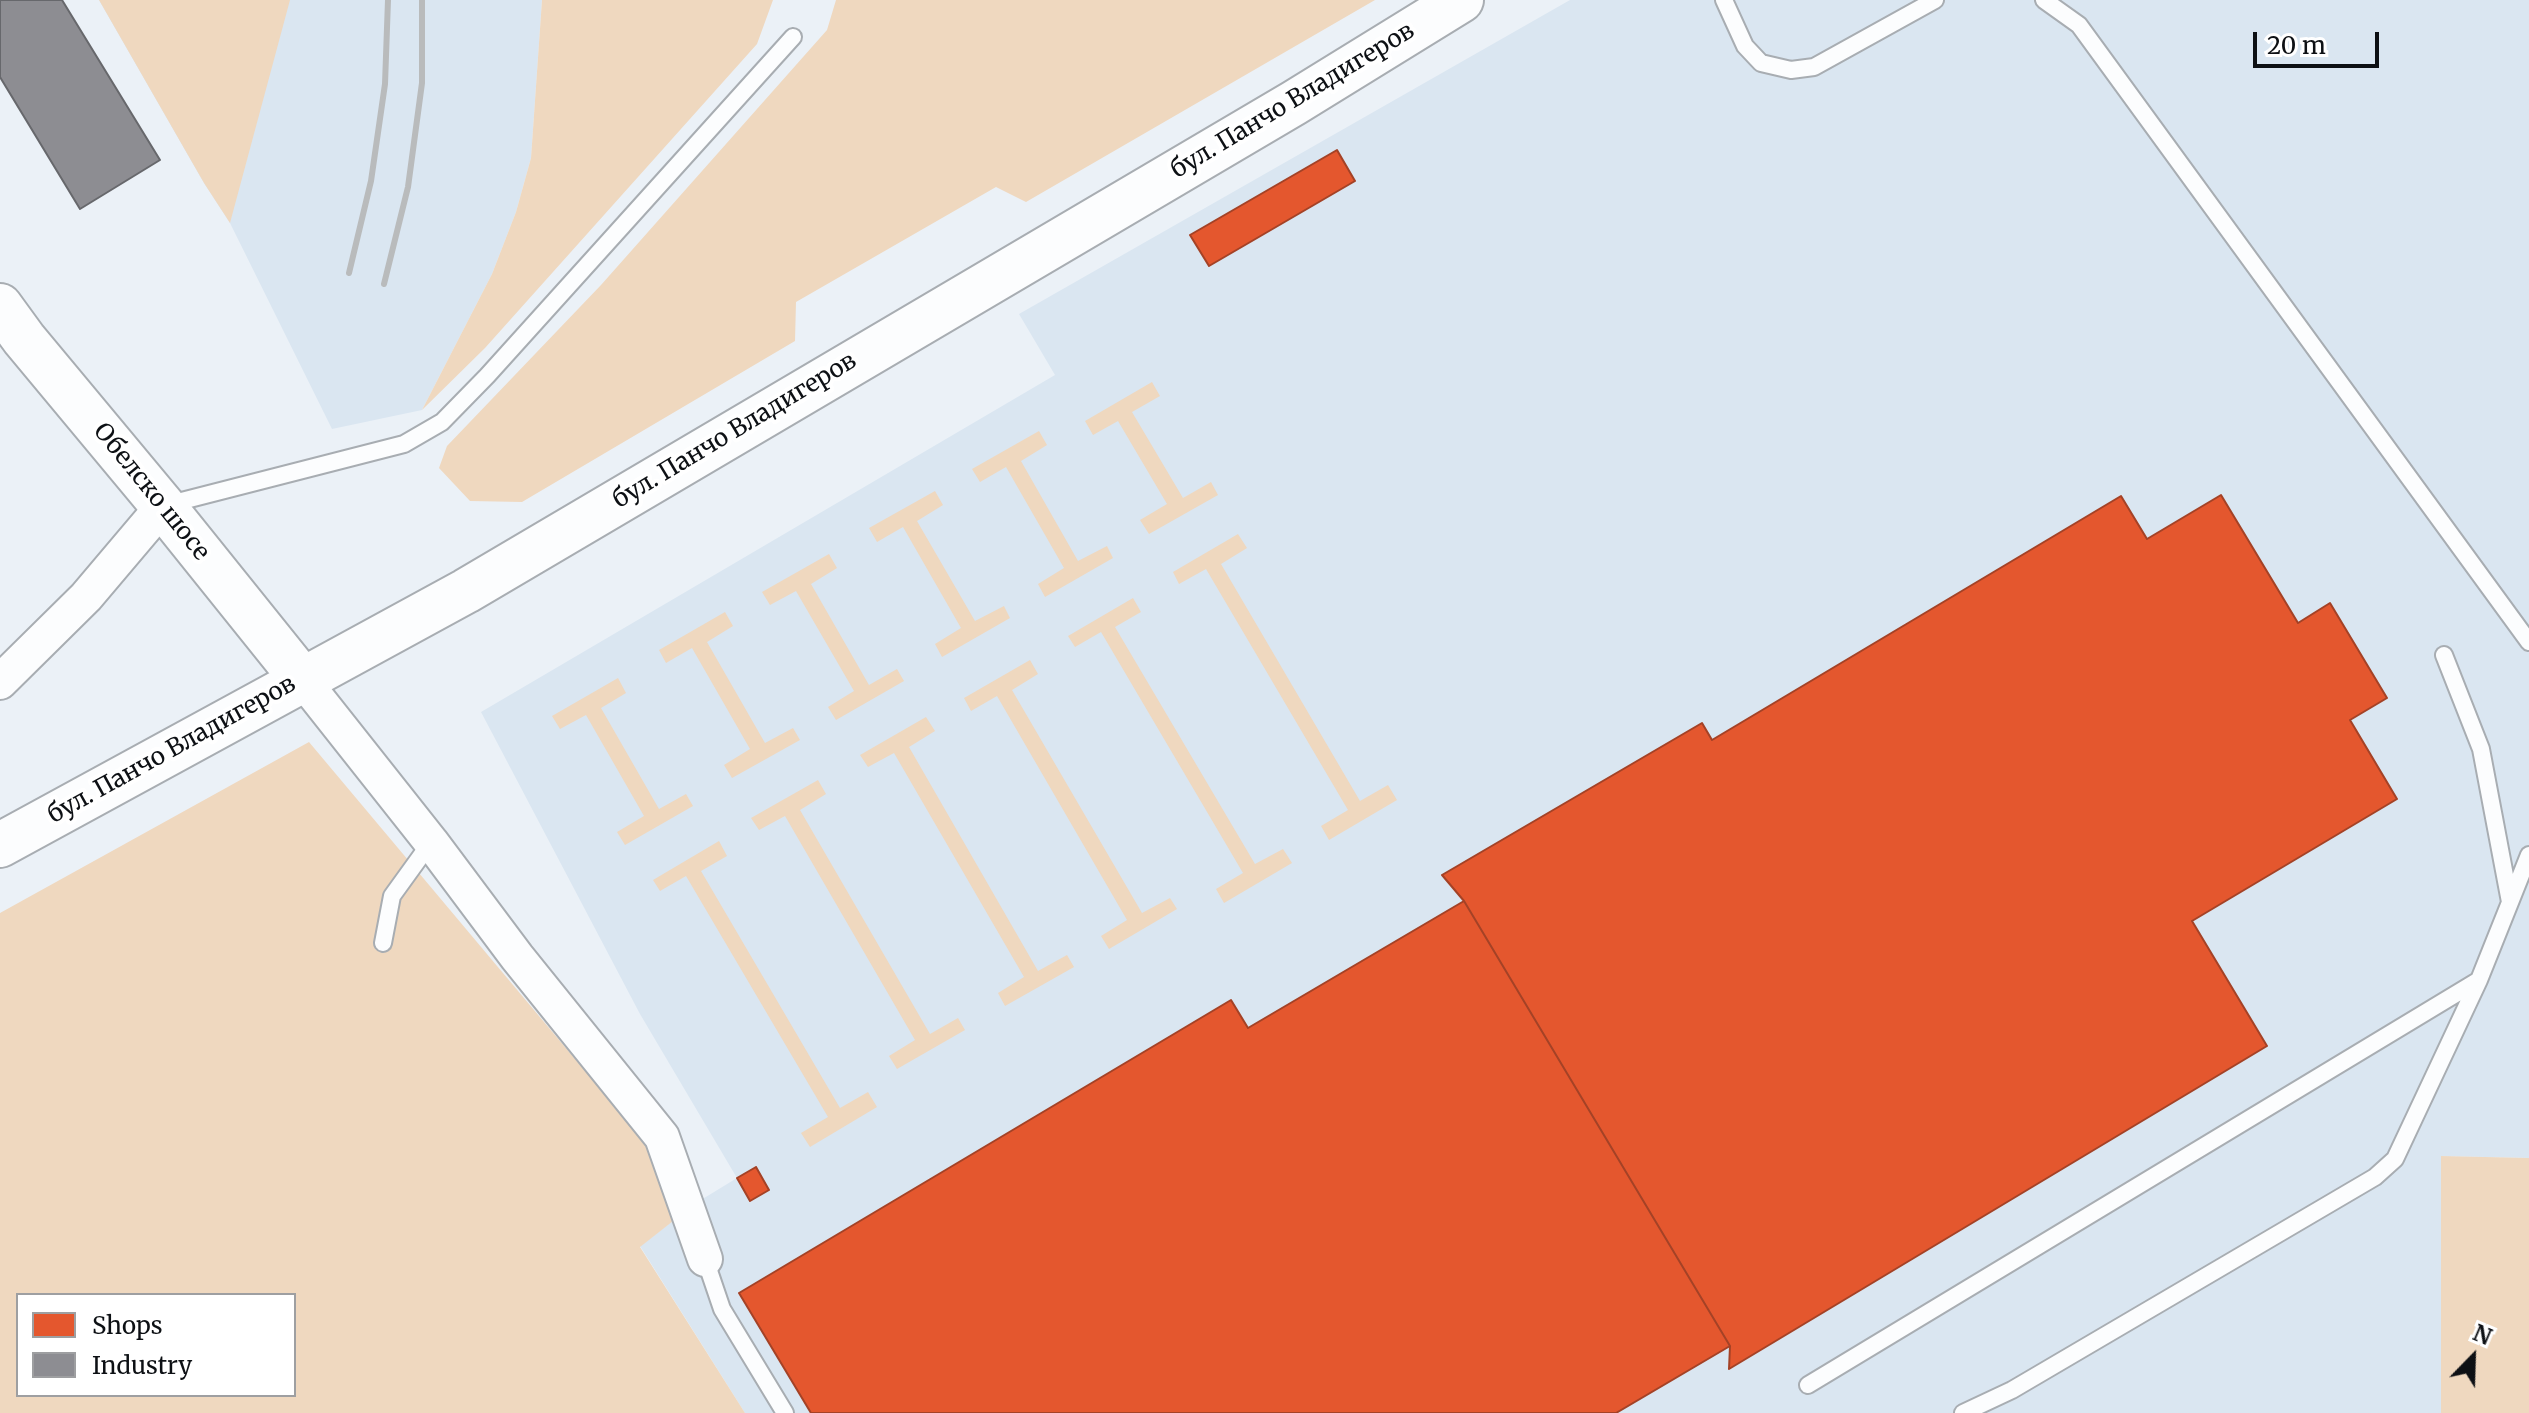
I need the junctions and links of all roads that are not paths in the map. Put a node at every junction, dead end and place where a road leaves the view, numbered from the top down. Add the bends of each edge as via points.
1 (1461, 0) edge
2 (1724, 0) edge
3 (1935, 0) edge
4 (2044, 0) edge
5 (793, 37) dead end
6 (0, 306) edge
7 (163, 506) junction
8 (2529, 642) edge
9 (2444, 655) dead end
10 (14, 659) edge
11 (302, 679) junction
12 (0, 682) edge
13 (431, 842) junction
14 (0, 845) edge
15 (2529, 855) edge
16 (2510, 904) junction
17 (383, 943) dead end
18 (2479, 980) junction
19 (705, 1259) joint
20 (1808, 1385) dead end
21 (785, 1413) edge
22 (1963, 1413) edge

1 - 11 street, бул. Панчо Владигеров via 466,591
2 - 3 lane via 1745,46 1761,63 1791,70 1814,67
4 - 8 lane via 2079,25
5 - 7 lane via 442,422 404,444
6 - 7 street, Обелско шосе
7 - 10 street via 86,597
7 - 11 street, Обелско шосе
9 - 16 lane via 2481,749
10 - 12 street
11 - 13 street
11 - 14 street, бул. Панчо Владигеров
13 - 17 lane via 392,896
13 - 19 street via 662,1137
15 - 16 lane
16 - 18 lane
18 - 20 lane
18 - 22 lane via 2395,1159 2375,1177 2012,1390
19 - 21 lane via 722,1309

